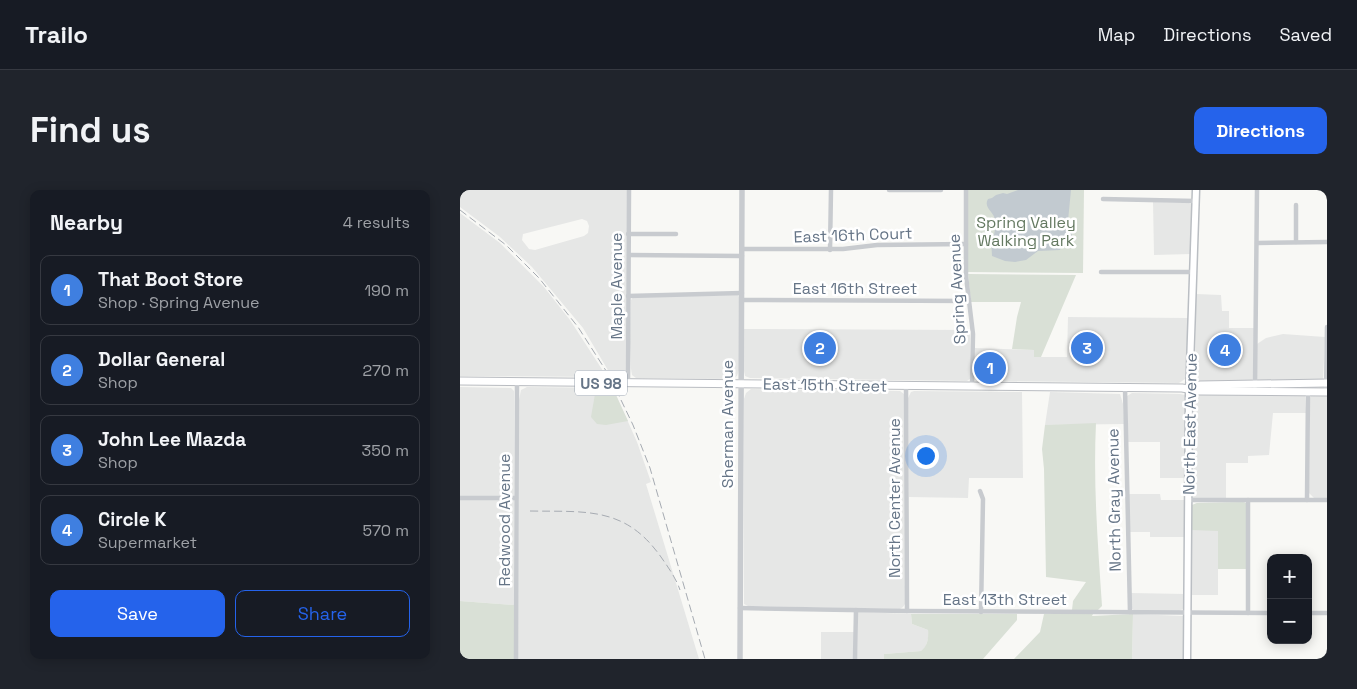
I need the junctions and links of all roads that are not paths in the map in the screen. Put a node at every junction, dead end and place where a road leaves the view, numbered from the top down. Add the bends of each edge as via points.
1 (629, 190) edge
2 (742, 190) edge
3 (831, 190) edge
4 (889, 190) edge
5 (941, 190) edge
6 (966, 190) edge
7 (1196, 190) edge
8 (1257, 190) edge
9 (1103, 200) dead end
10 (1195, 201) junction
11 (1296, 205) dead end
12 (628, 234) junction
13 (676, 234) dead end
14 (1257, 242) junction
15 (1296, 242) junction
16 (1327, 242) edge
17 (966, 244) junction
18 (742, 249) junction
19 (830, 250) junction
20 (629, 255) junction
21 (742, 256) junction
22 (1101, 272) dead end
23 (1193, 272) junction
24 (742, 293) junction
25 (628, 296) junction
26 (742, 300) junction
27 (968, 302) junction
28 (1327, 327) edge
29 (460, 381) edge
30 (517, 382) junction
31 (628, 383) junction
32 (1316, 383) junction
33 (1327, 383) edge
34 (741, 384) junction
35 (1302, 384) junction
36 (906, 386) junction
37 (972, 386) junction
38 (1125, 388) junction
39 (1189, 388) junction
40 (1255, 388) junction
41 (1308, 392) junction
42 (1327, 392) edge
43 (980, 491) dead end
44 (460, 498) edge
45 (516, 498) junction
46 (1188, 500) junction
47 (1248, 500) junction
48 (1307, 500) junction
49 (1327, 500) edge
50 (740, 608) junction
51 (856, 610) junction
52 (907, 611) junction
53 (981, 612) junction
54 (1130, 612) junction
55 (1188, 612) junction
56 (1248, 613) junction
57 (1267, 613) edge
58 (1312, 613) edge
59 (1327, 613) edge
60 (516, 659) edge
61 (740, 659) edge
62 (855, 659) edge
63 (1187, 659) edge

1 - 12 street, Maple Avenue
2 - 18 street, Sherman Avenue
3 - 19 street
4 - 5 street
6 - 17 street, Spring Avenue
7 - 10 main road, North East Avenue
8 - 14 street
9 - 10 street
10 - 23 main road, North East Avenue
11 - 15 street
12 - 13 street
12 - 20 street, Maple Avenue
14 - 15 street
14 - 40 street
15 - 16 street
17 - 19 street, East 16th Court via 877,245
17 - 27 street, Spring Avenue
18 - 19 street, East 16th Court
18 - 21 street, Sherman Avenue
20 - 21 street
20 - 25 street, Maple Avenue
21 - 24 street, Sherman Avenue
22 - 23 street
23 - 39 main road, North East Avenue
24 - 25 street
24 - 26 street, Sherman Avenue
25 - 31 street, Maple Avenue
26 - 27 street, East 16th Street
26 - 34 street, Sherman Avenue
27 - 37 street, Spring Avenue via 973,334
28 - 33 street
29 - 30 main road, East 15th Street / US 98
30 - 31 main road, East 15th Street / US 98
30 - 45 street, Redwood Avenue
31 - 34 main road, East 15th Street / US 98
32 - 33 main road, East 15th Street / US 98
32 - 35 main road, East 15th Street / US 98
32 - 41 main road
33 - 42 street
34 - 36 main road, East 15th Street / US 98
34 - 50 street, Sherman Avenue
35 - 40 main road, East 15th Street / US 98
35 - 41 main road
36 - 37 main road, East 15th Street / US 98
36 - 52 street, North Center Avenue
37 - 38 main road, East 15th Street / US 98
38 - 39 main road, East 15th Street / US 98
38 - 54 street, North Gray Avenue
39 - 40 main road, East 15th Street / US 98 via 1200,391
39 - 46 main road, North East Avenue
40 - 41 main road, East 15th Street / US 98
41 - 42 main road, East 15th Street / US 98
41 - 48 street
43 - 53 street via 983,499
44 - 45 street
45 - 60 street, Redwood Avenue
46 - 47 street
46 - 55 main road, North East Avenue
47 - 48 street
47 - 56 street
48 - 49 street
50 - 51 street, East 13th Street
50 - 61 street, Sherman Avenue
51 - 52 street, East 13th Street
51 - 62 street
52 - 53 street, East 13th Street
53 - 54 street, East 13th Street
54 - 55 street, East 13th Street
55 - 56 street, East 13th Street
55 - 63 main road, North East Avenue
56 - 57 street, East 13th Street
58 - 59 street

